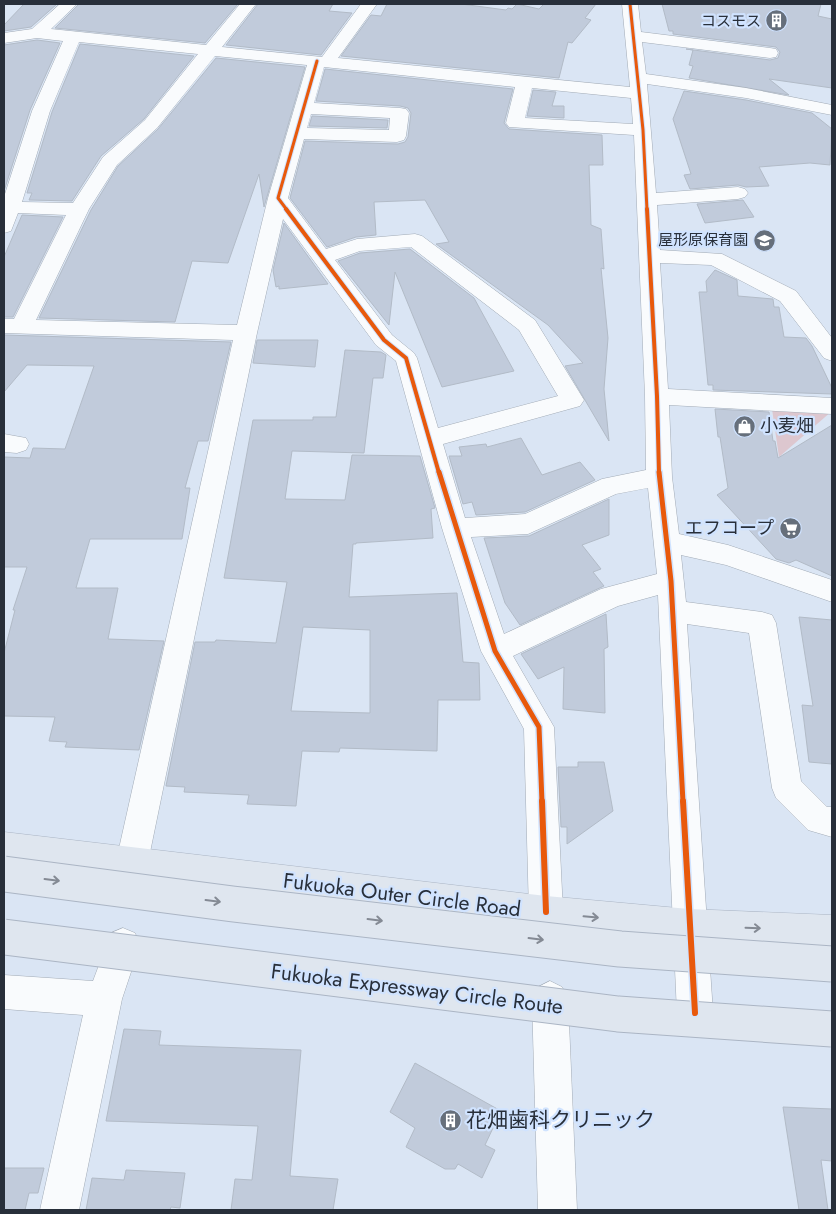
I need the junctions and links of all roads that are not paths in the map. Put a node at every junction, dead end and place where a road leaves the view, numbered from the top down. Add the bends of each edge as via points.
1 (69, 4) edge
2 (248, 4) edge
3 (369, 4) edge
4 (630, 4) edge
5 (38, 33) junction
6 (634, 36) junction
7 (73, 37) junction
8 (4, 38) edge
9 (210, 50) junction
10 (770, 54) dead end
11 (322, 62) junction
12 (524, 82) junction
13 (639, 85) junction
14 (304, 108) junction
15 (832, 110) edge
16 (643, 130) junction
17 (296, 133) junction
18 (738, 193) dead end
19 (278, 198) junction
20 (647, 200) junction
21 (7, 207) edge
22 (79, 209) junction
23 (4, 227) edge
24 (650, 256) junction
25 (322, 257) junction
26 (809, 321) junction
27 (832, 323) edge
28 (13, 326) edge
29 (246, 333) junction
30 (832, 352) edge
31 (657, 396) junction
32 (832, 406) edge
33 (429, 439) junction
34 (660, 476) junction
35 (455, 528) junction
36 (666, 542) junction
37 (671, 581) junction
38 (832, 591) edge
39 (672, 611) junction
40 (495, 651) junction
41 (832, 822) edge
42 (4, 847) edge
43 (132, 862) junction
44 (4, 874) edge
45 (546, 912) junction
46 (689, 926) junction
47 (4, 930) edge
48 (832, 932) edge
49 (4, 937) edge
50 (123, 944) junction
51 (832, 964) edge
52 (4, 992) edge
53 (104, 999) junction
54 (550, 999) junction
55 (696, 1013) junction
56 (832, 1021) edge
57 (832, 1029) edge
58 (59, 1210) edge
59 (558, 1210) edge

1 - 5 street
2 - 9 street
3 - 11 street
4 - 6 street
5 - 7 street
5 - 8 street
6 - 10 street
6 - 13 street
7 - 9 street
7 - 21 street via 41,111
9 - 11 street
9 - 22 street via 151,124 110,161
11 - 12 street
11 - 14 street
12 - 13 street
12 - 16 street via 515,123
13 - 15 street via 746,93
13 - 16 street
14 - 17 street
14 - 17 street via 400,113 398,136
16 - 20 street
17 - 19 street
18 - 20 street
19 - 25 street
19 - 29 street
20 - 24 street
21 - 22 street
21 - 23 street
22 - 28 street
24 - 26 street via 715,259 788,296
24 - 31 street
25 - 33 street via 384,340 406,358
25 - 33 street via 357,246 415,240 527,325 572,400
26 - 27 street
26 - 30 street
28 - 29 street
29 - 43 street
31 - 32 street
31 - 34 street
33 - 35 street
34 - 35 street via 611,486 528,524
34 - 36 street
35 - 40 street
36 - 37 street
36 - 38 street via 728,556
37 - 39 street
37 - 40 street via 611,597
39 - 41 street via 762,623 787,788 819,820
39 - 46 street
40 - 45 street via 539,727
42 - 43 highway, Fukuoka Outer Circle Road
43 - 45 highway, Fukuoka Outer Circle Road
44 -> 51 highway, bridge via 620,949
45 -> 46 highway, Fukuoka Outer Circle Road
46 -> 48 highway, Fukuoka Outer Circle Road
46 - 55 street
47 - 50 highway
49 - 57 highway, Fukuoka Expressway Circle Route, bridge via 618,1014
50 - 53 street
50 - 54 highway
52 - 53 street
53 - 58 street
54 - 55 highway
54 - 59 street
55 - 56 highway

